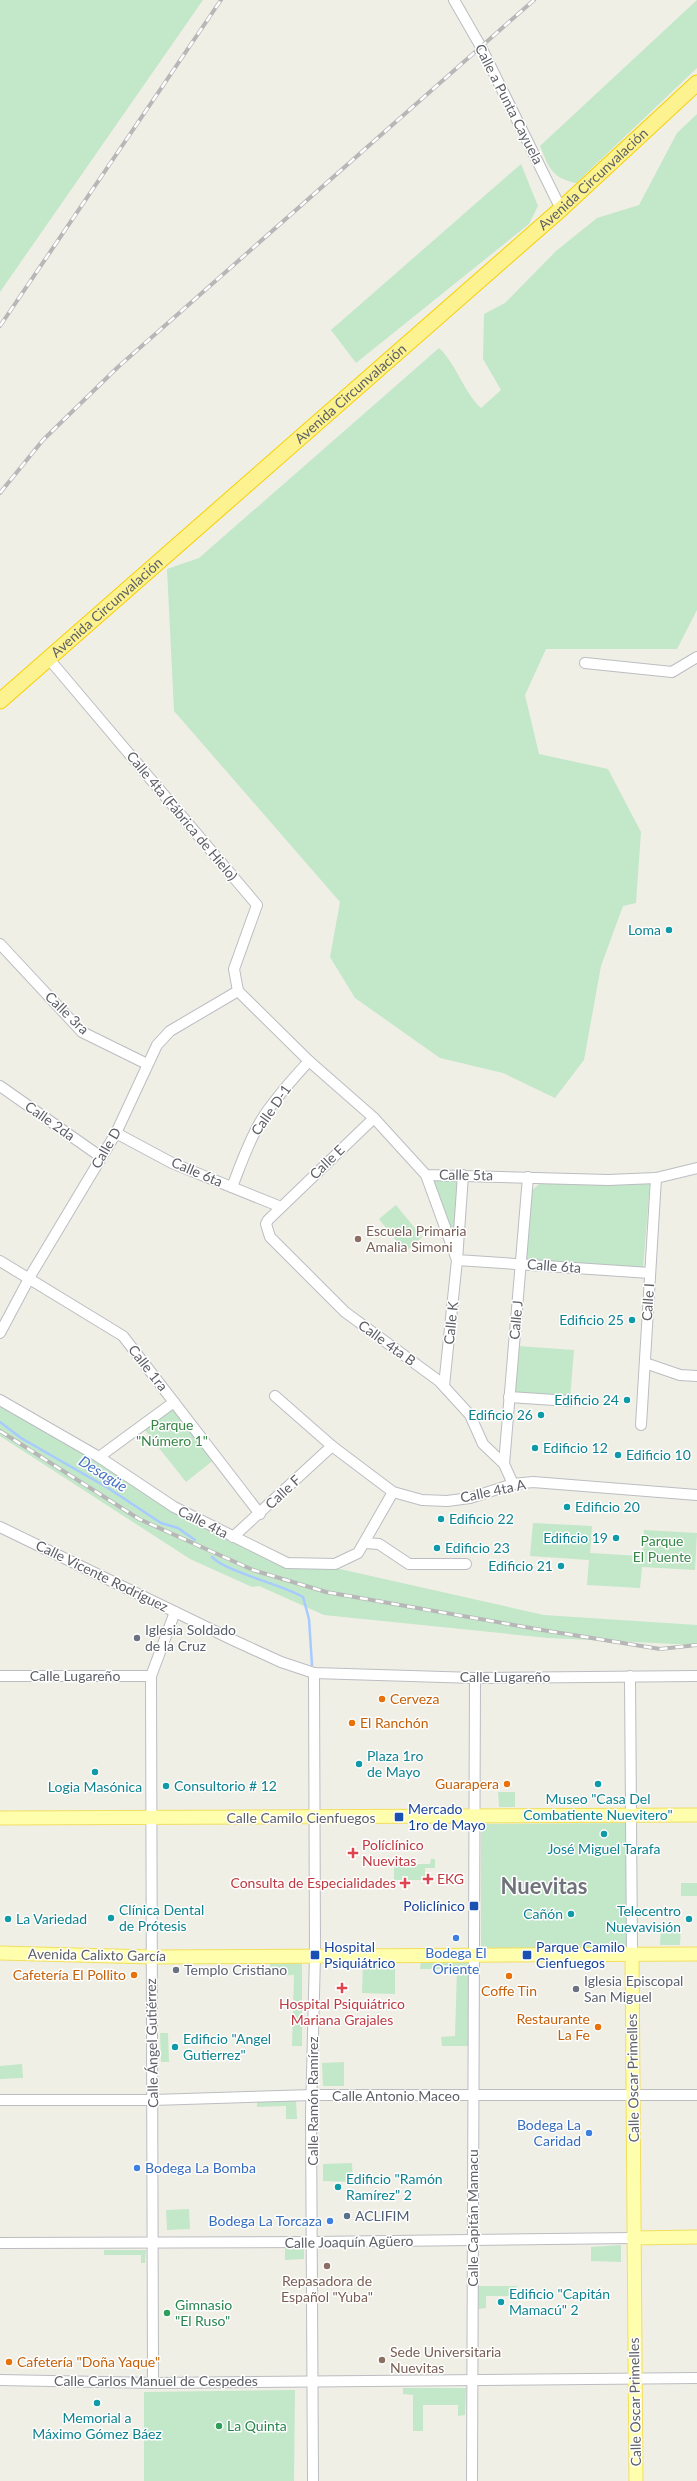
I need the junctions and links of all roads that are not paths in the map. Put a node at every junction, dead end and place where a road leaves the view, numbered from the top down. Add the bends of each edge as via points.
1 (454, 0) edge
2 (697, 83) edge
3 (561, 209) junction
4 (697, 656) edge
5 (49, 659) junction
6 (585, 663) dead end
7 (0, 701) edge
8 (0, 944) edge
9 (238, 991) junction
10 (309, 1061) junction
11 (147, 1064) junction
12 (0, 1086) edge
13 (374, 1118) junction
14 (116, 1133) junction
15 (101, 1157) junction
16 (697, 1168) edge
17 (426, 1175) junction
18 (463, 1175) junction
19 (528, 1177) junction
20 (656, 1178) junction
21 (232, 1187) junction
22 (281, 1207) junction
23 (458, 1260) junction
24 (0, 1261) edge
25 (520, 1264) junction
26 (650, 1273) junction
27 (30, 1278) junction
28 (0, 1333) edge
29 (645, 1363) junction
30 (697, 1376) edge
31 (444, 1386) junction
32 (275, 1396) dead end
33 (509, 1398) junction
34 (0, 1400) edge
35 (570, 1401) dead end
36 (174, 1402) junction
37 (641, 1425) dead end
38 (332, 1446) junction
39 (99, 1457) junction
40 (504, 1464) junction
41 (513, 1484) junction
42 (393, 1492) junction
43 (697, 1495) edge
44 (260, 1514) junction
45 (0, 1527) edge
46 (233, 1537) junction
47 (365, 1543) junction
48 (466, 1564) dead end
49 (175, 1612) junction
50 (314, 1673) junction
51 (0, 1676) edge
52 (151, 1676) junction
53 (630, 1676) junction
54 (697, 1676) edge
55 (475, 1678) junction
56 (697, 1815) edge
57 (632, 1816) junction
58 (474, 1817) junction
59 (0, 1818) edge
60 (151, 1818) junction
61 (314, 1818) junction
62 (0, 1953) edge
63 (632, 1954) junction
64 (697, 1954) edge
65 (315, 1955) junction
66 (474, 1956) junction
67 (151, 1957) junction
68 (312, 2095) junction
69 (697, 2095) edge
70 (474, 2096) junction
71 (635, 2096) junction
72 (0, 2100) edge
73 (154, 2100) junction
74 (697, 2237) edge
75 (633, 2238) junction
76 (472, 2240) junction
77 (313, 2242) junction
78 (0, 2243) edge
79 (154, 2243) junction
80 (634, 2378) junction
81 (697, 2378) edge
82 (472, 2379) junction
83 (0, 2380) edge
84 (313, 2380) junction
85 (153, 2383) junction
86 (313, 2481) edge
87 (472, 2481) edge
88 (636, 2481) edge

1 - 3 street, Calle a Punta Cayuela via 481,47
2 - 3 highway, Avenida Circunvalación
3 - 5 highway, Avenida Circunvalación
4 - 6 street via 672,672
5 - 7 highway, Avenida Circunvalación
5 - 9 street, Calle 4ta (Fábrica de Hielo) via 257,905 234,969
8 - 11 street, Calle 3ra via 82,1032
9 - 10 street, Calle 5ta
9 - 11 street, Calle D via 170,1031 157,1045
10 - 13 street, Calle 5ta
10 - 21 street, Calle D-1 via 277,1097 262,1119
11 - 14 street, Calle D
12 - 15 street, Calle 2da
13 - 17 street, Calle 5ta
13 - 22 street, Calle E
14 - 15 street, Calle D
14 - 21 street, Calle 6ta via 172,1163
15 - 27 street, Calle D
16 - 20 street, Calle 5ta
17 - 18 street, Calle 5ta
17 - 23 street, Calle K
18 - 19 street, Calle 5ta
18 - 23 street, Calle K
19 - 20 street, Calle 5ta via 608,1180
19 - 25 street, Calle J
20 - 26 street, Calle I
21 - 22 street, Calle 6ta
22 - 31 street, Calle 4ta B via 266,1224 270,1236 345,1312
23 - 25 street, Calle 6ta
23 - 31 street, Calle K
24 - 27 street, Calle 1ra
25 - 26 street, Calle 6ta
25 - 33 street, Calle J
26 - 29 street, Calle I
27 - 28 street, Calle D
27 - 36 street, Calle 1ra via 123,1336
29 - 30 street via 680,1376
29 - 37 street, Calle I
31 - 40 street, Calle 4ta B via 470,1415 483,1444
32 - 38 street, Calle 4ta A
33 - 35 street
33 - 40 street, Calle J
34 - 39 street, Calle 4ta
36 - 39 street
36 - 44 street, Calle 1ra
38 - 42 street, Calle 4ta A
38 - 44 street, Calle F
39 - 46 street, Calle 4ta via 174,1507
40 - 41 street, Calle 4ta B
41 - 42 street, Calle 4ta A via 470,1498 447,1500 422,1500
41 - 43 street, Calle 4ta A via 533,1482
42 - 47 street, Calle 4ta
44 - 46 street, Calle F
45 - 49 street, Calle Vicente Rodríguez
46 - 47 street, Calle 4ta via 287,1563 335,1564 358,1552
47 - 48 street via 379,1544 409,1564
49 - 50 street, Calle Vicente Rodríguez via 281,1662
49 - 52 street, Calle Ángel Gutiérrez
50 - 55 street, Calle Lugareño
50 - 61 street, Calle Ramón Ramírez
51 - 52 street, Calle Lugareño
52 - 60 street, Calle Ángel Gutiérrez
53 - 54 street, Calle Lugareño
53 - 55 street, Calle Lugareño
53 - 57 street, Calle Oscar Primelles
55 - 58 street, Calle Capitán Mamacu
56 - 57 main road, Calle Camilo Cienfuegos
57 - 58 main road, Calle Camilo Cienfuegos
57 - 63 street, Calle Oscar Primelles
58 - 61 main road, Calle Camilo Cienfuegos
58 - 66 street, Calle Capitán Mamacu
59 - 60 main road, Calle Camilo Cienfuegos
60 - 61 main road, Calle Camilo Cienfuegos
60 - 67 street, Calle Ángel Gutiérrez
61 - 65 street, Calle Ramón Ramírez
62 - 67 main road, Avenida Calixto García
63 - 64 main road, Avenida Calixto García
63 - 66 main road, Avenida Calixto García
63 - 71 main road, Calle Oscar Primelles
65 - 66 main road, Avenida Calixto García
65 - 67 main road, Avenida Calixto García
65 - 68 street, Calle Ramón Ramírez
66 - 70 street, Calle Capitán Mamacu
67 - 73 street, Calle Ángel Gutiérrez
68 - 70 street, Calle Antonio Maceo
68 - 73 street, Calle Antonio Maceo
68 - 77 street, Calle Ramón Ramírez
69 - 71 street, Calle Antonio Maceo
70 - 71 street, Calle Antonio Maceo
70 - 76 street, Calle Capitán Mamacu
71 - 75 main road, Calle Oscar Primelles
72 - 73 street, Calle Antonio Maceo
73 - 79 street, Calle Ángel Gutiérrez
74 - 75 main road, Calle Joaquín Agüero
75 - 76 street, Calle Joaquín Agüero
75 - 80 main road, Calle Oscar Primelles
76 - 77 street, Calle Joaquín Agüero
76 - 82 street, Calle Capitán Mamacu
77 - 79 street, Calle Joaquín Agüero
77 - 84 street, Calle Ramón Ramírez
78 - 79 street, Calle Joaquín Agüero
79 - 85 street, Calle Ángel Gutiérrez
80 - 81 street, Calle Carlos Manuel de Cespedes
80 - 82 street, Calle Carlos Manuel de Cespedes
80 - 88 main road, Calle Oscar Primelles
82 - 84 street, Calle Carlos Manuel de Cespedes
82 - 87 street, Calle Capitán Mamacu
83 - 85 street, Calle Carlos Manuel de Cespedes
84 - 85 street, Calle Carlos Manuel de Cespedes
84 - 86 street, Calle Ramón Ramírez

